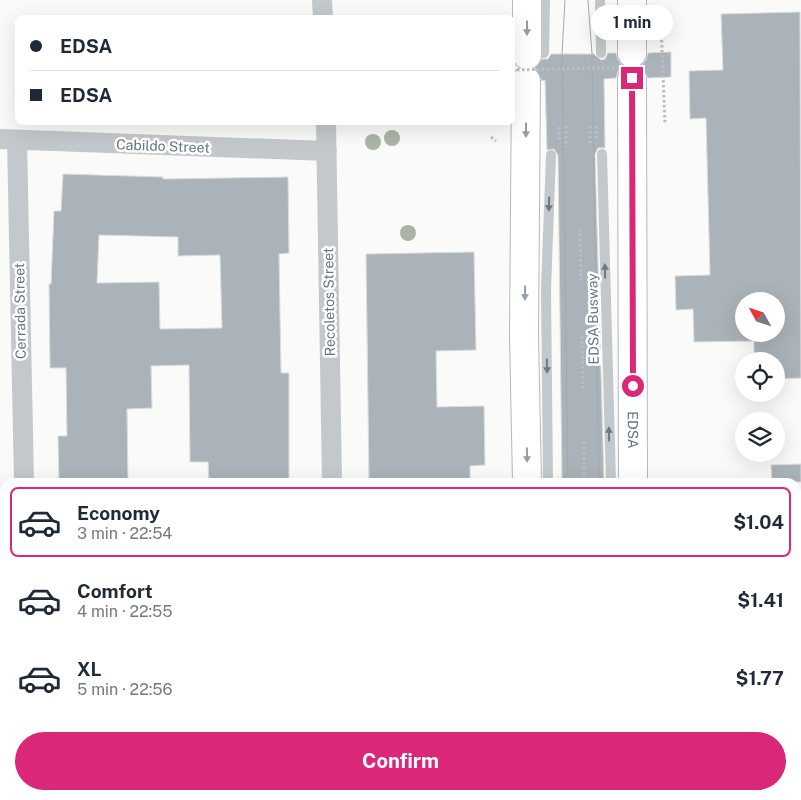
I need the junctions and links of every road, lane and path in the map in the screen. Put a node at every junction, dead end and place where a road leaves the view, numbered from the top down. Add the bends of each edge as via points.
1 (322, 0) edge
2 (526, 0) edge
3 (545, 0) edge
4 (600, 0) edge
5 (632, 0) edge
6 (323, 15) edge
7 (661, 26) dead end
8 (600, 53) dead end
9 (527, 65) edge
10 (635, 66) junction
11 (665, 124) dead end
12 (326, 125) edge
13 (491, 137) dead end
14 (8, 140) edge
15 (496, 141) dead end
16 (327, 152) junction
17 (602, 154) dead end
18 (551, 155) dead end
19 (580, 229) dead end
20 (581, 280) dead end
21 (582, 336) dead end
22 (583, 388) dead end
23 (584, 442) dead end
24 (24, 478) edge
25 (332, 478) edge
26 (527, 478) edge
27 (548, 478) edge
28 (584, 478) edge
29 (610, 478) edge
30 (633, 478) edge

1 - 6 street
2 -> 9 highway
3 - 9 lane
4 - 8 lane
5 - 10 highway, EDSA
7 - 11 path
9 - 10 path, bridge
9 -> 26 highway via 524,335
10 - 30 highway, EDSA
12 - 16 street, Recoletos Street
13 - 15 path
14 - 16 street, Cabildo Street
14 - 24 street, Cerrada Street
16 - 25 street, Recoletos Street
29 -> 17 lane, EDSA Busway
18 -> 27 lane via 546,289
19 - 20 path
21 - 22 path
23 - 28 path

